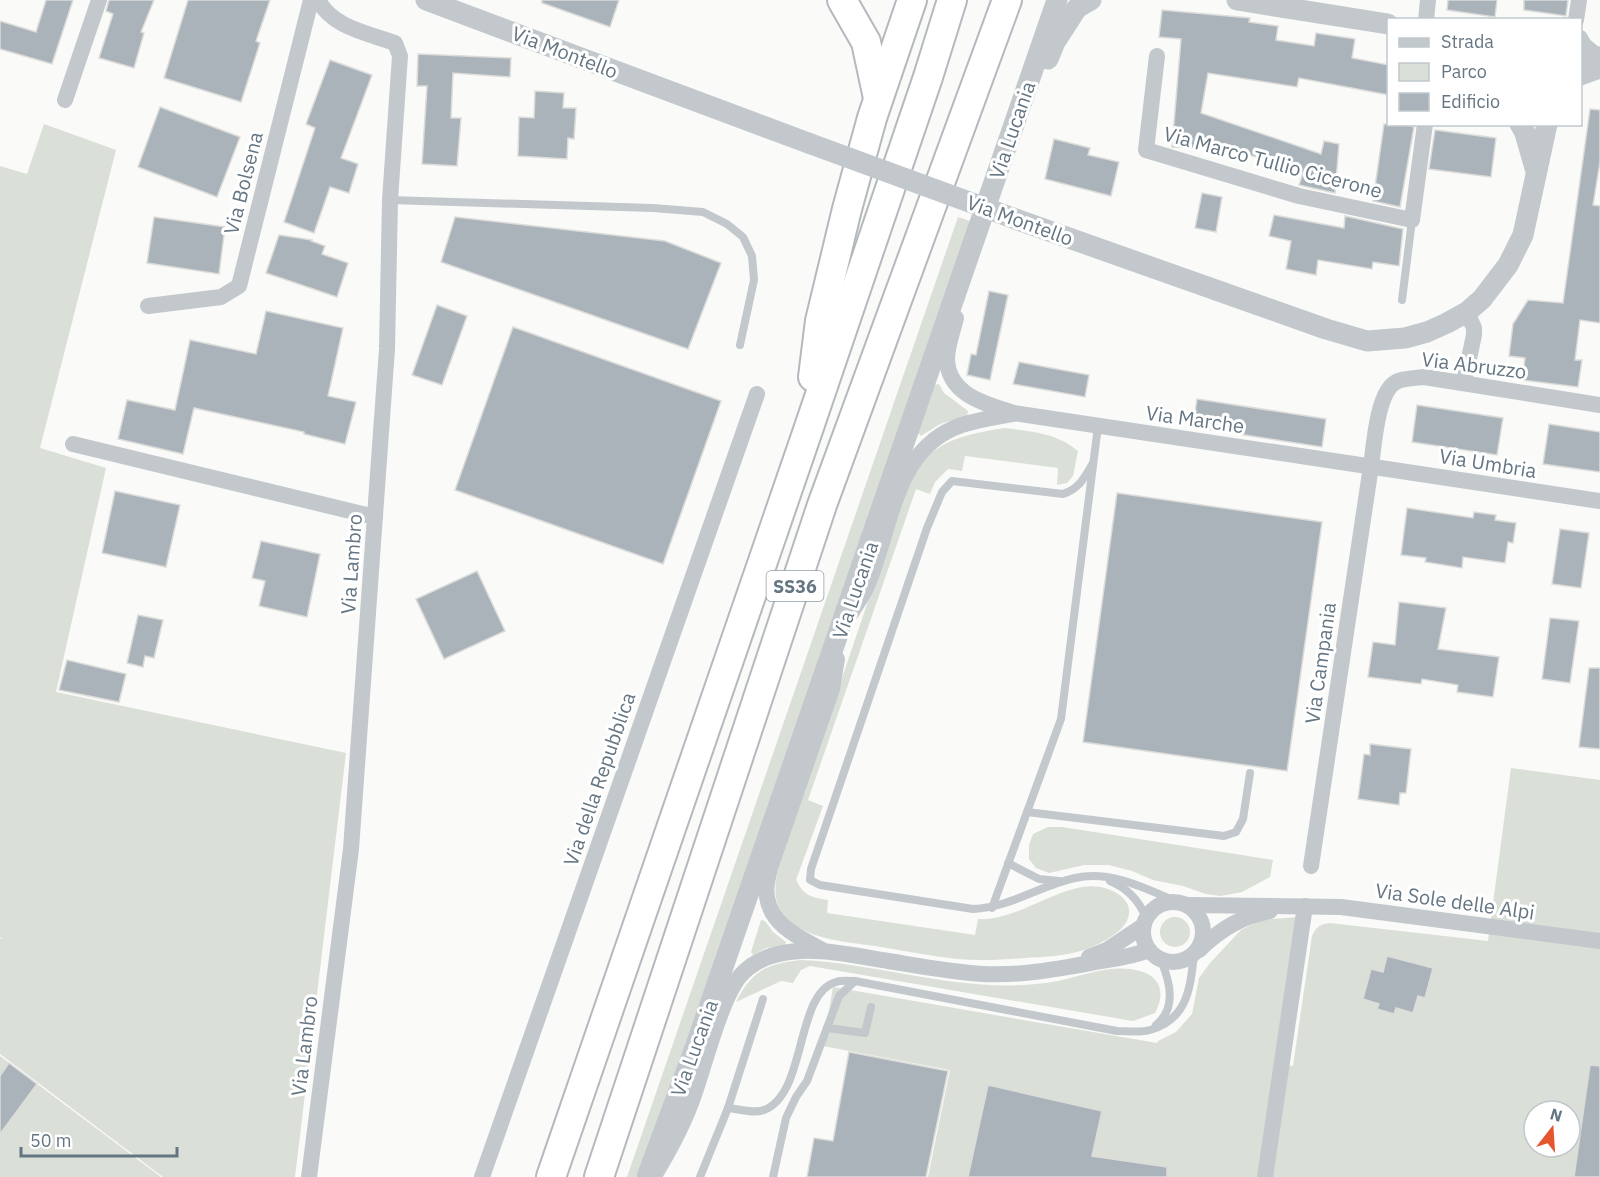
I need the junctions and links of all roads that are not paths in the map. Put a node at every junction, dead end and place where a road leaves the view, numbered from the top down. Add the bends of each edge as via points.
1 (99, 0) edge
2 (311, 0) edge
3 (318, 0) edge
4 (426, 0) edge
5 (842, 0) edge
6 (912, 0) edge
7 (952, 0) edge
8 (1007, 0) edge
9 (1057, 0) edge
10 (1091, 0) edge
11 (1237, 0) edge
12 (1428, 0) edge
13 (1579, 0) edge
14 (1426, 18) edge
15 (1576, 18) edge
16 (1387, 24) edge
17 (1582, 40) edge
18 (1157, 57) dead end
19 (1594, 59) edge
20 (1582, 74) edge
21 (878, 99) junction
22 (64, 100) dead end
23 (1425, 126) edge
24 (1521, 126) edge
25 (1547, 126) edge
26 (1001, 163) junction
27 (1536, 172) junction
28 (390, 200) junction
29 (1412, 220) junction
30 (970, 254) junction
31 (1402, 300) dead end
32 (148, 306) dead end
33 (1467, 312) junction
34 (740, 345) dead end
35 (1464, 382) junction
36 (757, 394) dead end
37 (1600, 405) edge
38 (1014, 413) junction
39 (1098, 426) junction
40 (806, 436) junction
41 (73, 444) dead end
42 (1093, 463) junction
43 (1371, 466) junction
44 (1600, 501) edge
45 (375, 517) junction
46 (841, 629) junction
47 (1250, 773) dead end
48 (1027, 812) junction
49 (1008, 863) junction
50 (1311, 866) dead end
51 (1098, 876) junction
52 (1065, 881) junction
53 (1182, 903) junction
54 (1305, 906) junction
55 (992, 908) junction
56 (1145, 922) junction
57 (1600, 942) edge
58 (824, 951) junction
59 (1196, 953) junction
60 (1155, 955) junction
61 (1054, 970) junction
62 (855, 981) junction
63 (763, 999) dead end
64 (870, 1008) dead end
65 (827, 1028) junction
66 (1149, 1031) junction
67 (728, 1108) junction
68 (309, 1177) edge
69 (482, 1177) edge
70 (551, 1177) edge
71 (598, 1177) edge
72 (647, 1177) edge
73 (654, 1177) edge
74 (700, 1177) edge
75 (773, 1177) edge
76 (1265, 1177) edge

1 - 22 street
2 - 32 street, Via Bolsena via 239,286 220,297
3 - 28 street, Via Lambro via 337,21 395,43 400,56
4 - 33 street, Via Montello, bridge via 1018,220 1326,329 1367,341 1405,338
5 - 21 highway via 866,42
6 - 21 highway
7 - 40 highway, SS36
8 - 71 highway, SS36 via 822,505
9 - 26 street, Via Lucania
10 - 26 street via 1077,8 1055,42
11 - 16 street
12 - 14 street
13 - 15 street
17 - 19 street
18 - 29 street, Via Marco Tullio Cicerone via 1146,150 1299,196
19 - 20 street
21 - 40 highway via 820,321
23 - 29 street
24 - 27 street, Via Montello
25 - 27 street, Via Montello
26 - 30 street, Via Lucania
27 - 33 street, Via Montello via 1523,235 1493,287
28 - 34 lane via 703,212 743,237 752,256 754,280
28 - 45 street, Via Lambro via 387,349
29 - 31 lane
30 - 38 street, Via Marche via 947,358 950,375 960,390 973,399
30 - 46 street, Via Lucania
33 - 35 street via 1474,335
35 - 37 street, Via Abruzzo
35 - 43 street, Via Abruzzo via 1424,377 1396,381 1382,401
36 - 69 street, Via della Repubblica
38 - 39 street, Via Marche
38 - 46 street, Via Marche via 954,428 932,441 912,463 866,588
39 - 42 lane
39 - 43 street, Via Marche
40 - 70 highway, SS36
41 - 45 street
42 - 48 lane via 1061,719
42 - 55 lane via 1082,481 1063,494 952,481 942,492 811,869 810,880 820,885 973,909
43 - 44 street, Via Umbria
43 - 50 street, Via Campania
45 - 68 street, Via Lambro via 351,849
46 - 58 street via 832,689 770,868 766,895 771,913 784,927
46 - 72 street, Via Lucania
47 - 48 lane via 1243,819 1236,832 1224,836
48 - 49 lane
49 - 52 lane via 1039,879
49 - 55 lane
51 - 52 lane
51 - 53 lane via 1122,879
51 - 56 lane via 1123,886 1135,898
52 - 55 lane
53 - 54 street, Via Sole delle Alpi
53 - 56 street, Via Sole delle Alpi via 1159,905
53 - 59 street via 1195,910 1203,925 1204,934
54 - 57 street, Via Sole delle Alpi via 1341,907
54 - 59 street, Via Sole delle Alpi via 1263,912 1236,922 1214,935
54 - 76 street
56 - 60 street via 1145,943
56 - 61 street, Via Sole delle Alpi via 1107,950
58 - 61 street, Via Sole delle Alpi via 985,974
58 - 73 street via 772,956 755,963 740,977 729,995 672,1147
59 - 60 street, Via Sole delle Alpi via 1178,962
59 - 66 lane via 1184,1005 1171,1021
60 - 61 street, Via Sole delle Alpi
60 - 66 lane via 1170,981 1170,1002 1164,1018
62 - 65 lane via 839,996
62 - 66 lane via 1117,1031
62 - 67 lane via 836,982 816,997 786,1091 775,1104 762,1111
63 - 67 lane
64 - 65 lane via 865,1033
65 - 75 lane via 807,1081 786,1118
67 - 74 lane

